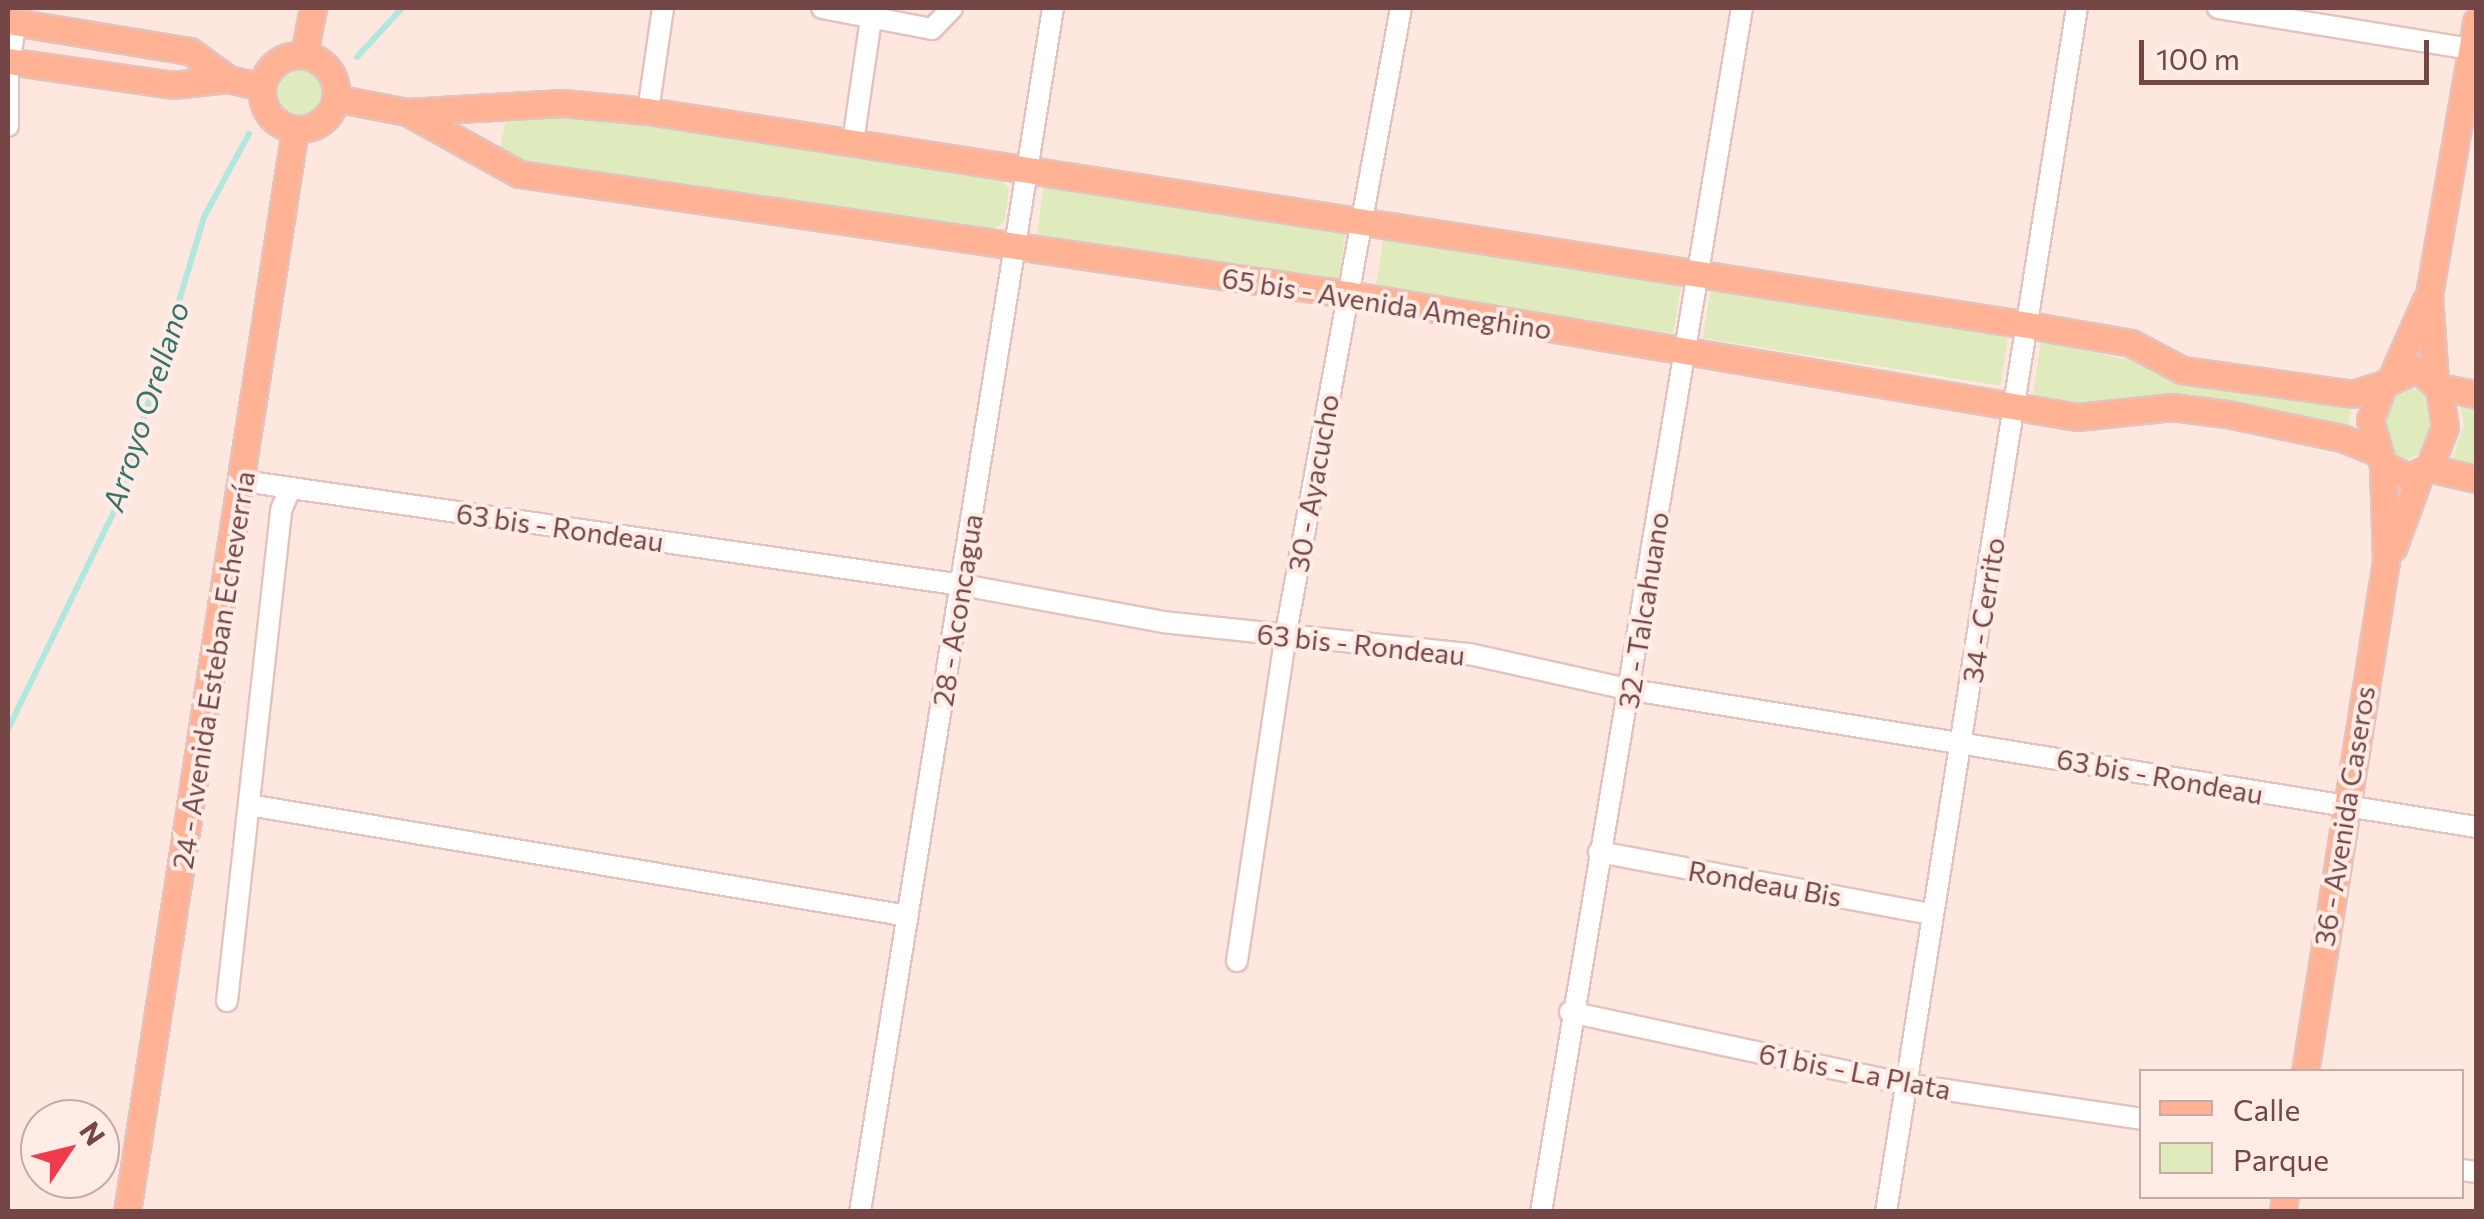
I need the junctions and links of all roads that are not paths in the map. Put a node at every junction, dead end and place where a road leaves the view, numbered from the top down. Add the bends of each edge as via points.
1 (312, 8) edge
2 (663, 8) edge
3 (822, 8) edge
4 (952, 8) edge
5 (1053, 8) edge
6 (1400, 8) edge
7 (1742, 8) edge
8 (2078, 8) edge
9 (2218, 8) edge
10 (871, 18) junction
11 (12, 21) edge
12 (2476, 22) edge
13 (2474, 50) edge
14 (304, 54) junction
15 (8, 62) edge
16 (228, 79) junction
17 (262, 87) junction
18 (335, 98) junction
19 (517, 108) junction
20 (648, 111) junction
21 (407, 112) junction
22 (8, 126) edge
23 (295, 129) junction
24 (853, 142) junction
25 (1028, 168) junction
26 (509, 169) junction
27 (1366, 218) junction
28 (1011, 248) junction
29 (1699, 271) junction
30 (1347, 294) junction
31 (2429, 295) junction
32 (2028, 325) junction
33 (1684, 351) junction
34 (2387, 382) junction
35 (2437, 385) junction
36 (2476, 394) edge
37 (2016, 407) junction
38 (2380, 459) junction
39 (2425, 470) junction
40 (2476, 479) edge
41 (243, 481) junction
42 (292, 488) junction
43 (2386, 562) junction
44 (962, 585) junction
45 (1285, 638) junction
46 (1632, 690) junction
47 (1961, 742) junction
48 (249, 805) junction
49 (2344, 807) junction
50 (2476, 828) edge
51 (1599, 852) junction
52 (1931, 914) junction
53 (908, 916) junction
54 (1237, 961) dead end
55 (227, 1001) dead end
56 (1570, 1012) junction
57 (2305, 1069) edge
58 (1906, 1084) junction
59 (2139, 1119) edge
60 (127, 1212) edge
61 (860, 1212) edge
62 (1542, 1212) edge
63 (1886, 1212) edge

1 - 14 main road
2 - 20 street
3 - 10 street
4 - 10 street via 932,30
5 - 25 street, 28 - Aconcagua
6 - 27 street, 30 - Ayacucho
7 - 29 street, 32 - Talcahuano
8 - 32 street, 34 - Cerrito
9 - 13 street
10 - 24 street
11 - 15 street
11 - 16 main road via 190,51
12 - 13 main road
13 - 31 main road
14 - 17 main road via 281,58
14 - 18 main road via 327,67
15 - 16 main road via 172,85
15 - 22 street
16 - 17 main road
17 - 23 main road via 273,119
18 - 21 main road, 65 bis - Avenida Ameghino
18 - 23 main road via 319,123
19 - 20 main road, 65 bis - Avenida Ameghino via 562,103
19 - 21 main road, 65 bis - Avenida Ameghino
19 - 26 main road via 492,130 490,143
20 - 24 main road, 65 bis - Avenida Ameghino
21 - 26 main road, 65 bis - Avenida Ameghino
23 - 41 main road, 24 - Avenida Esteban Echeverría
24 - 25 main road, 65 bis - Avenida Ameghino
25 - 27 main road, 65 bis - Avenida Ameghino
25 - 28 street, 28 - Aconcagua
26 - 28 main road, 65 bis - Avenida Ameghino
27 - 29 main road, 65 bis - Avenida Ameghino
27 - 30 street, 30 - Ayacucho
28 - 30 main road, 65 bis - Avenida Ameghino
28 - 44 street, 28 - Aconcagua
29 - 32 main road, 65 bis - Avenida Ameghino
29 - 33 street, 32 - Talcahuano
30 - 33 main road, 65 bis - Avenida Ameghino
30 - 45 street, 30 - Ayacucho
31 - 34 main road
31 - 35 main road
32 - 34 main road, 65 bis - Avenida Ameghino via 2131,343 2182,370 2352,394
32 - 37 street, 34 - Cerrito
33 - 37 main road, 65 bis - Avenida Ameghino
33 - 46 street, 32 - Talcahuano
34 - 35 main road via 2416,369
34 - 38 main road via 2370,420
35 - 36 main road
35 - 39 main road via 2445,427
37 - 38 main road, 65 bis - Avenida Ameghino via 2078,417 2172,407 2227,414 2342,438
37 - 47 street, 34 - Cerrito
38 - 39 main road via 2409,477
38 - 43 main road, 36 - Avenida Caseros
39 - 40 main road
39 - 43 main road, 36 - Avenida Caseros
41 - 42 street, 63 bis - Rondeau
41 - 60 main road, 24 - Avenida Esteban Echeverría
42 - 44 street, 63 bis - Rondeau
42 - 48 street via 281,510
43 - 49 main road, 36 - Avenida Caseros
44 - 45 street, 63 bis - Rondeau
44 - 53 street, 28 - Aconcagua
45 - 46 street, 63 bis - Rondeau via 1469,654
45 - 54 street, 30 - Ayacucho
46 - 47 street, 63 bis - Rondeau
46 - 51 street, 32 - Talcahuano
47 - 49 street, 63 bis - Rondeau
47 - 52 street, 34 - Cerrito
48 - 53 street
48 - 55 street
49 - 50 street, 63 bis - Rondeau
49 - 57 main road, 36 - Avenida Caseros
51 - 52 street, Rondeau Bis
51 - 56 street, 32 - Talcahuano
52 - 58 street, 34 - Cerrito
53 - 61 street, 28 - Aconcagua
56 - 58 street, 61 bis - La Plata
56 - 62 street, 32 - Talcahuano
58 - 59 street, 61 bis - La Plata
58 - 63 street, 34 - Cerrito

